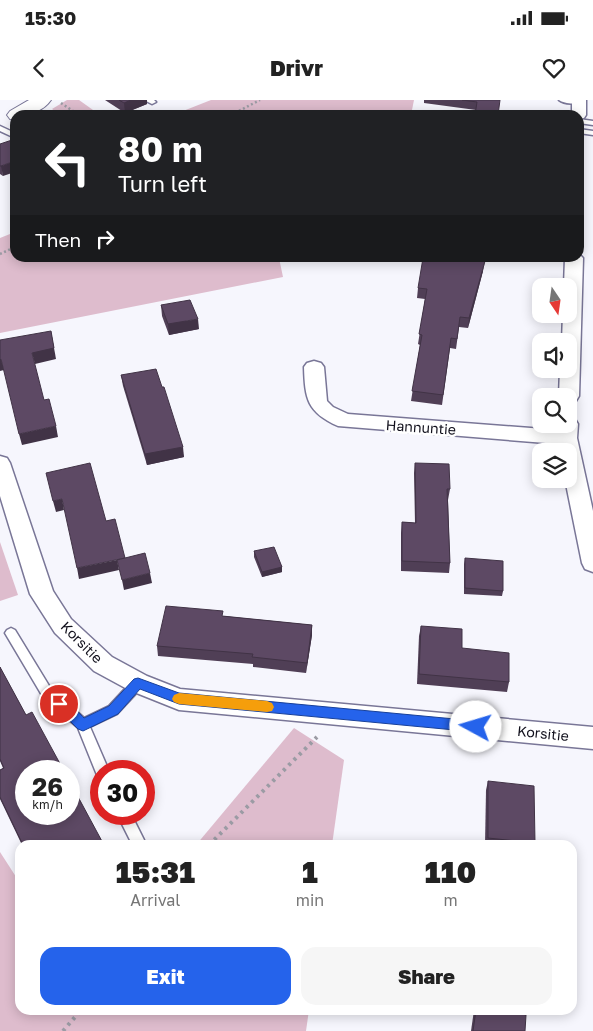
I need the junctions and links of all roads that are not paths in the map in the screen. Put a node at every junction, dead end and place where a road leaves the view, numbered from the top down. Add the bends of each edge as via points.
1 (42, 100) edge
2 (563, 100) edge
3 (579, 105) edge
4 (25, 110) edge
5 (574, 262) edge
6 (314, 367) dead end
7 (569, 388) edge
8 (532, 429) edge
9 (567, 433) edge
10 (0, 463) edge
11 (593, 563) edge
12 (11, 633) dead end
13 (138, 683) junction
14 (83, 725) junction
15 (593, 738) edge
16 (97, 760) edge
17 (130, 825) edge
18 (137, 840) dead end

1 - 4 street
2 - 3 lane
5 - 7 street
6 - 8 street, Hannuntie via 315,399 327,414 345,421
9 - 11 street
10 - 13 street, Korsitie via 42,594 63,626 103,664
12 - 14 lane via 47,693
13 - 14 lane via 113,710
13 - 15 street, Korsitie via 179,699
14 - 16 lane
17 - 18 lane

